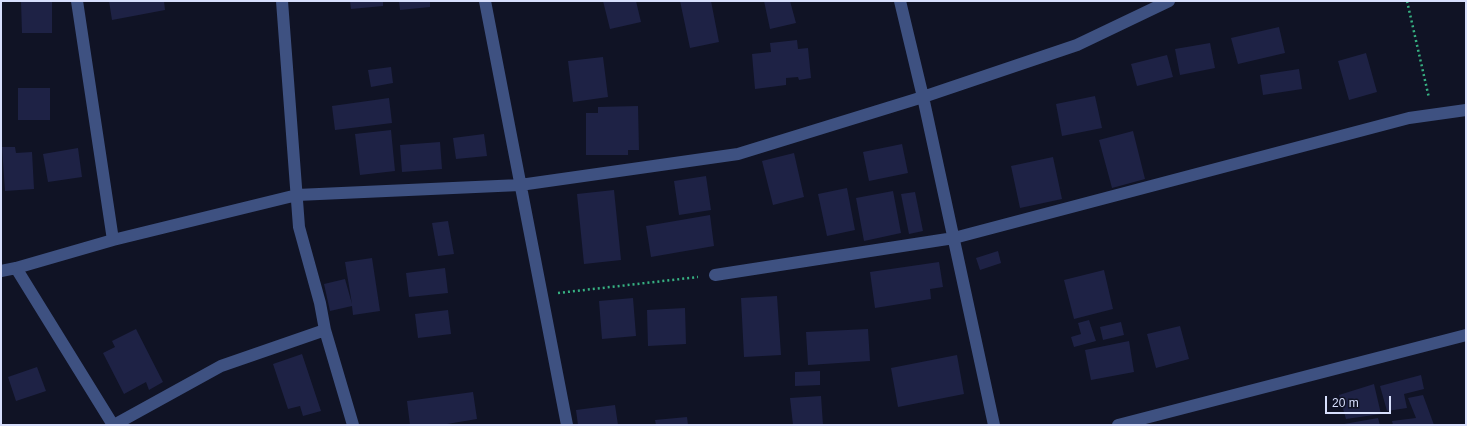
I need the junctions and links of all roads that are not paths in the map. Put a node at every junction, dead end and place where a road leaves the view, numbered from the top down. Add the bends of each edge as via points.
1 (77, 1) edge
2 (282, 1) edge
3 (485, 1) edge
4 (900, 1) edge
5 (1169, 1) edge
6 (923, 97) junction
7 (1466, 110) edge
8 (520, 185) junction
9 (297, 195) junction
10 (954, 238) junction
11 (113, 240) junction
12 (16, 268) junction
13 (1, 271) edge
14 (715, 275) road end
15 (325, 330) junction
16 (1466, 335) edge
17 (114, 425) edge
18 (353, 425) edge
19 (567, 425) edge
20 (994, 425) edge
21 (1118, 425) edge

1 - 11 street
2 - 9 street
3 - 8 street
4 - 6 street
5 - 6 street via 1077,45
6 - 8 street via 738,154
6 - 10 street
7 - 10 street via 1409,118
8 - 9 street
8 - 19 street
9 - 11 street
9 - 15 street via 299,227
10 - 14 street
10 - 20 street
11 - 12 street
12 - 13 street
12 - 17 street
15 - 17 street via 221,366
15 - 18 street
16 - 21 street

